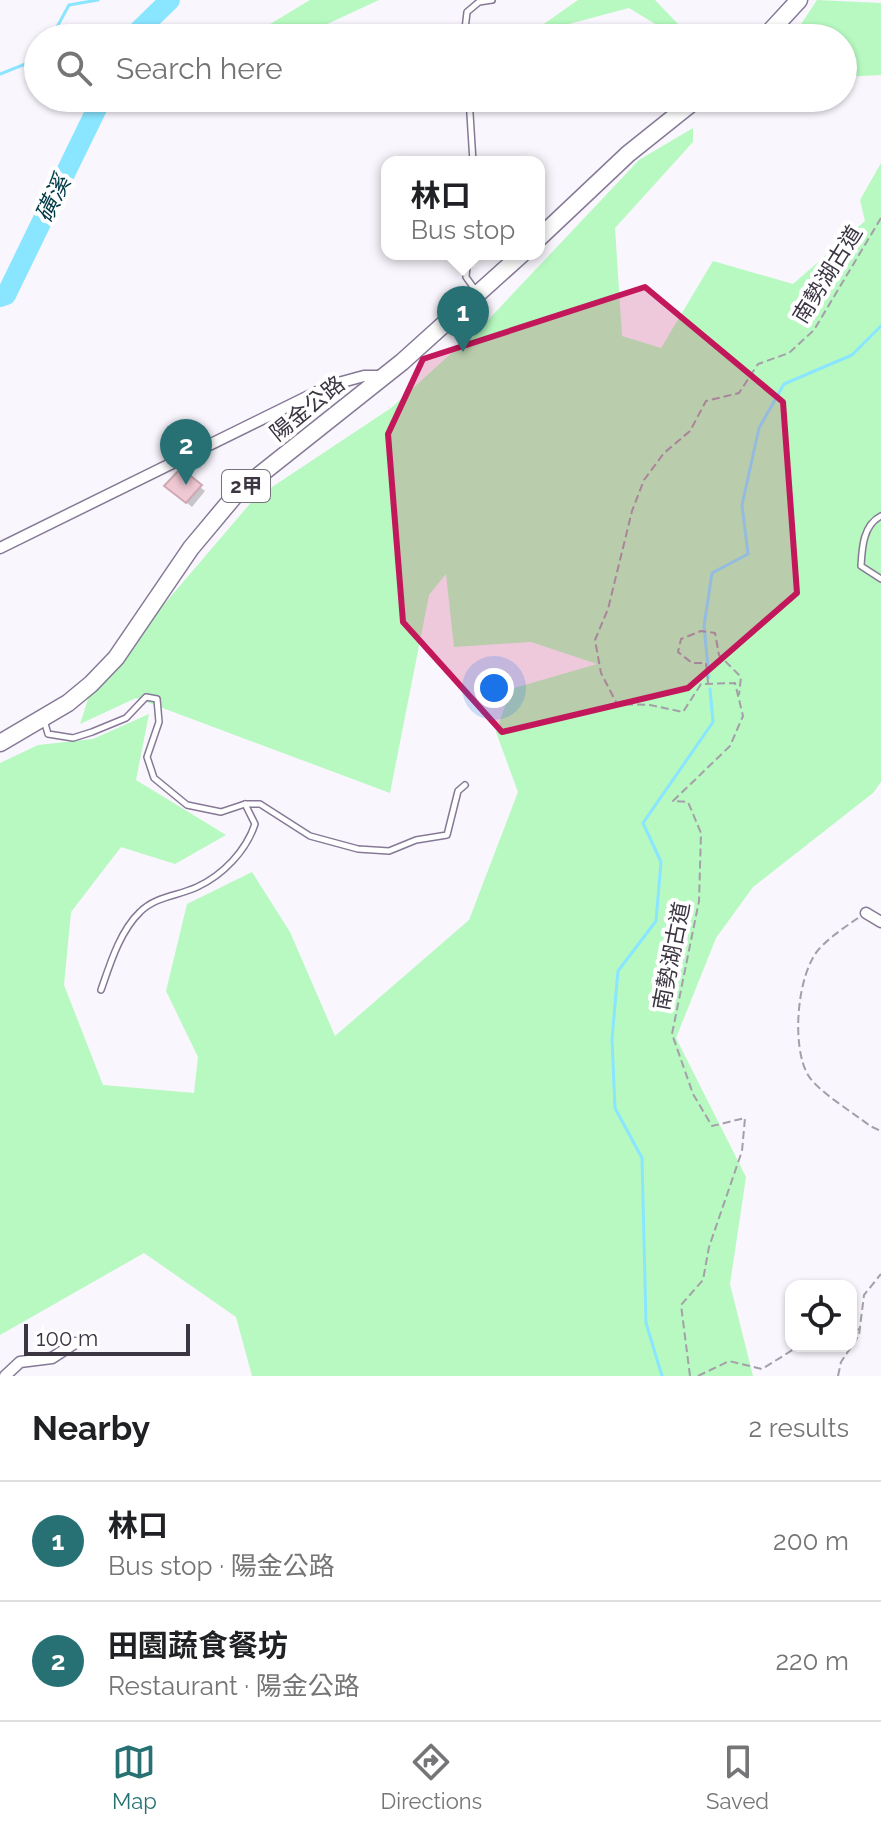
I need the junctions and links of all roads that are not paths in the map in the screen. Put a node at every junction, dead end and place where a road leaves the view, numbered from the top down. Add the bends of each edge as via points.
1 (492, 0) edge
2 (799, 0) edge
3 (466, 24) edge
4 (777, 24) edge
5 (470, 112) edge
6 (680, 112) edge
7 (473, 156) edge
8 (545, 232) edge
9 (467, 260) edge
10 (516, 260) edge
11 (479, 295) junction
12 (383, 376) junction
13 (881, 516) edge
14 (0, 548) edge
15 (881, 579) edge
16 (43, 719) junction
17 (0, 743) edge
18 (465, 785) dead end
19 (245, 804) junction
20 (866, 913) road end
21 (881, 922) edge
22 (101, 990) dead end
23 (75, 1343) dead end
24 (5, 1376) edge

1 - 3 lane via 467,12
2 - 4 main road
5 - 7 lane
6 - 8 main road
9 - 11 lane via 466,277
10 - 11 main road, 陽金公路 / 2甲
11 - 12 main road, 陽金公路 / 2甲
12 - 14 street via 331,385
12 - 16 main road, 陽金公路 / 2甲 via 237,493 191,548 116,658
13 - 15 lane via 863,541 861,566
16 - 17 main road, 陽金公路 / 2甲
16 - 19 lane via 48,734 73,738 126,718 146,697 157,699 159,722 147,757 154,778 187,805 221,812
18 - 19 lane via 458,791 447,835 389,851 322,840 270,808
19 - 22 lane via 255,824 230,865 198,887 143,909 128,929
20 - 21 street
23 - 24 street via 52,1358 20,1362

